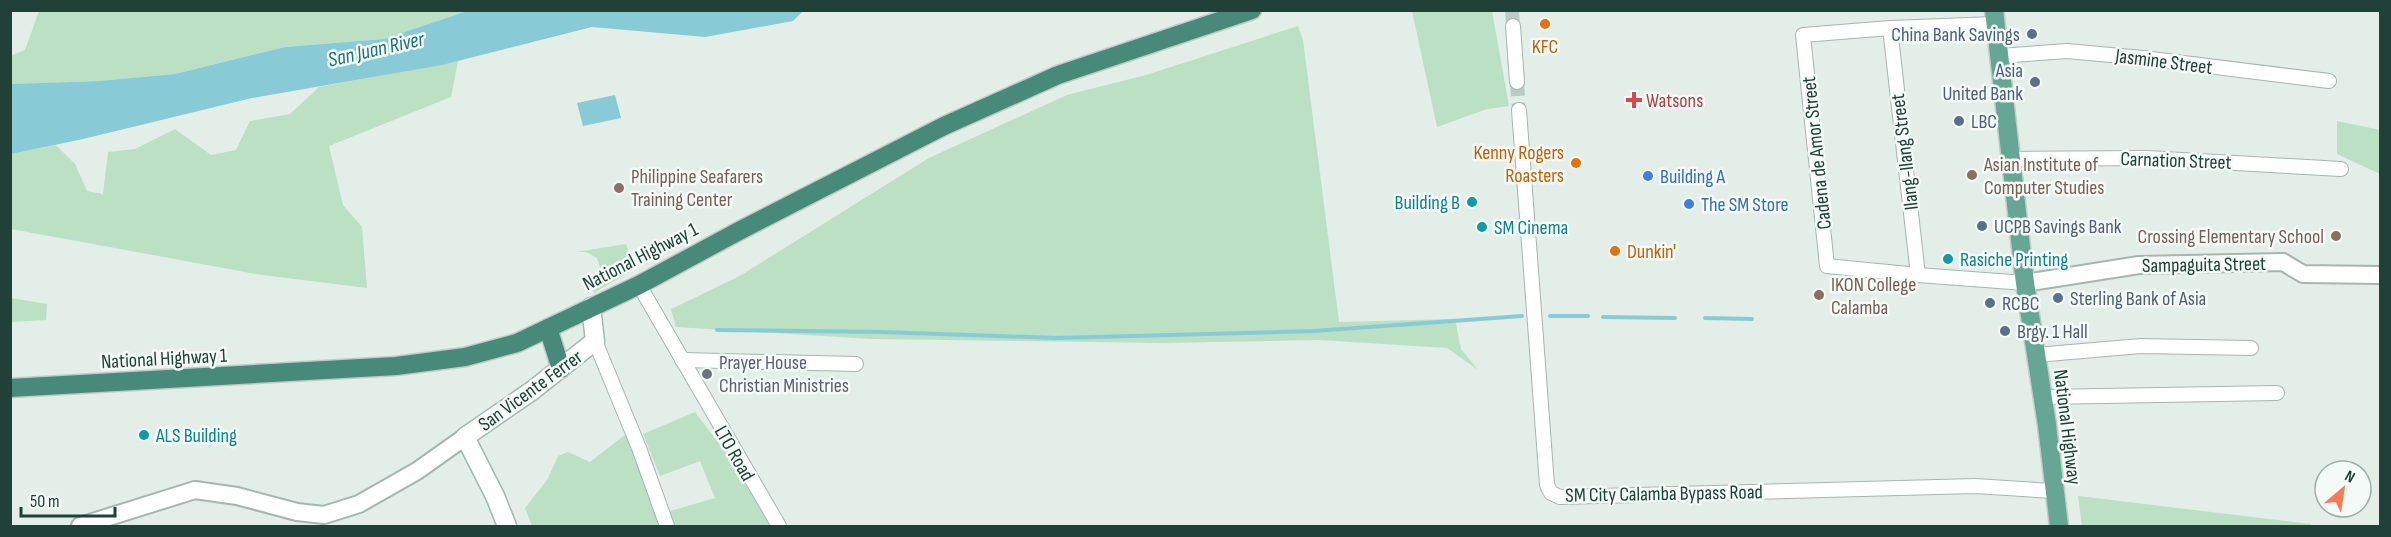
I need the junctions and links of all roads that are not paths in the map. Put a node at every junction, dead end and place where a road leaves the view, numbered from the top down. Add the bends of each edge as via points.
1 (1252, 10) edge
2 (1995, 17) edge
3 (1513, 26) tunnel mouth
4 (1890, 28) junction
5 (1999, 56) junction
6 (2329, 81) dead end
7 (1517, 82) tunnel mouth
8 (1519, 110) tunnel mouth
9 (2011, 159) junction
10 (2341, 169) dead end
11 (1918, 275) junction
12 (2380, 275) edge
13 (2025, 283) junction
14 (639, 285) junction
15 (591, 307) junction
16 (548, 328) junction
17 (595, 341) junction
18 (2252, 348) dead end
19 (2036, 355) junction
20 (682, 360) junction
21 (856, 364) dead end
22 (561, 369) junction
23 (10, 388) edge
24 (2277, 393) dead end
25 (2043, 397) junction
26 (465, 437) junction
27 (2053, 491) junction
28 (80, 526) edge
29 (507, 526) edge
30 (667, 526) edge
31 (779, 526) edge
32 (2059, 526) edge

1 - 14 highway, National Highway 1 via 1058,75 919,139
2 - 4 street, Cadena de Amor Street
2 - 5 main road, National Highway
3 - 7 street
4 - 11 street, Ilang-Ilang Street
4 - 11 street, Cadena de Amor Street via 1803,35 1827,266
5 - 6 street, Jasmine Street via 2067,51
5 - 9 main road, National Highway
8 - 27 street, SM City Calamba Bypass Road via 1546,473 1551,493 1560,497 1975,486
9 - 10 street, Carnation Street via 2147,158
9 - 13 main road, National Highway
11 - 13 street, Cadena de Amor Street
12 - 13 street, Sampaguita Street via 2303,274 2283,262 2150,264
13 - 19 main road, National Highway
14 - 15 highway, National Highway 1
14 - 20 street, LTO Road
15 - 16 highway, National Highway 1
15 - 17 main road
16 - 22 highway
16 - 23 highway, National Highway 1 via 517,343 465,357 396,366
17 - 22 main road, San Vicente Ferrer
17 - 30 street
18 - 19 street via 2141,346
19 - 25 main road, National Highway
20 - 21 street
20 - 31 street, LTO Road
22 - 26 main road, San Vicente Ferrer
24 - 25 street
25 - 27 main road, National Highway
26 - 28 street via 417,471 359,504 324,515 195,490
26 - 29 main road
27 - 32 main road, National Highway

